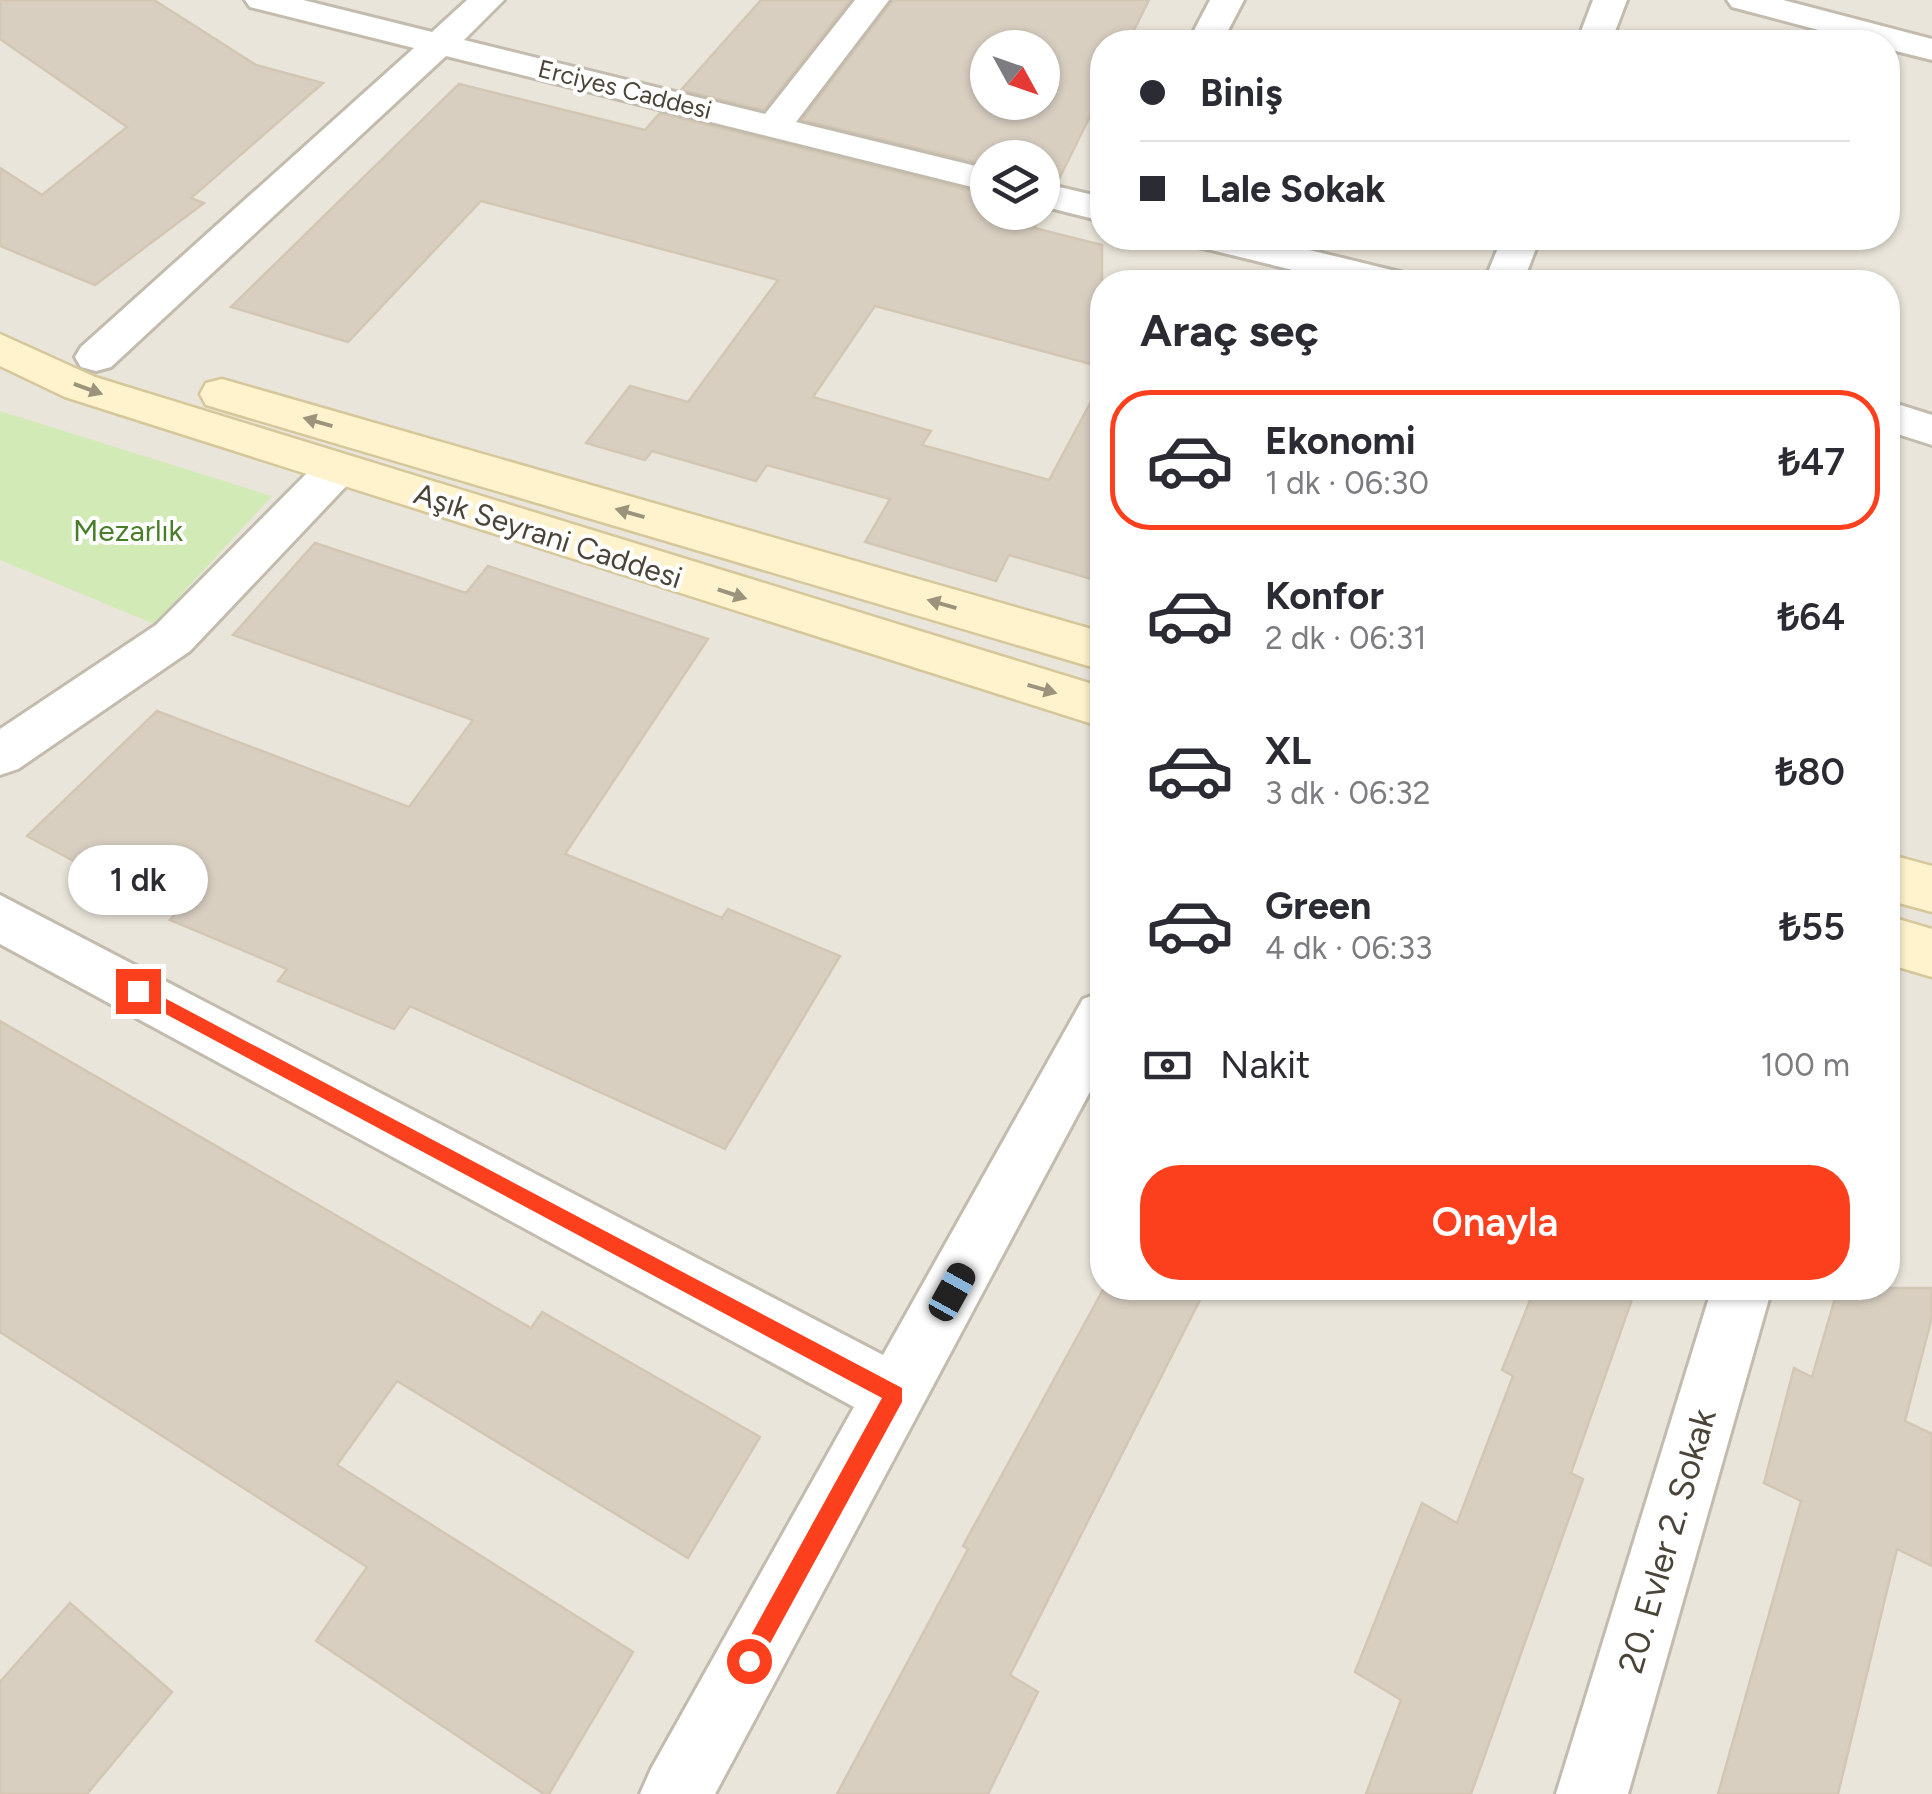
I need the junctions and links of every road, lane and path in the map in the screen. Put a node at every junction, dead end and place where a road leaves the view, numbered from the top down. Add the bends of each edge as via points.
1 (262, 0) edge
2 (487, 0) edge
3 (872, 0) edge
4 (1227, 0) edge
5 (1610, 0) edge
6 (1744, 0) edge
7 (1211, 30) edge
8 (1599, 30) edge
9 (1857, 30) edge
10 (1900, 41) edge
11 (440, 44) junction
12 (1932, 50) edge
13 (775, 126) junction
14 (970, 175) edge
15 (1060, 198) edge
16 (1090, 206) edge
17 (1261, 250) edge
18 (1342, 270) edge
19 (0, 330) edge
20 (0, 348) edge
21 (96, 357) junction
22 (1900, 420) edge
23 (1932, 430) edge
24 (338, 469) junction
25 (1090, 647) edge
26 (1090, 703) edge
27 (0, 755) edge
28 (1900, 880) edge
29 (1932, 889) edge
30 (0, 918) edge
31 (1900, 944) edge
32 (1932, 953) edge
33 (1090, 1038) edge
34 (1738, 1300) edge
35 (895, 1395) junction
36 (676, 1794) edge
37 (1592, 1794) edge

1 - 11 street, Erciyes Caddesi
2 - 11 street
3 - 13 street
4 - 7 street
5 - 8 street
6 - 9 street
10 - 12 street
11 - 13 street, Erciyes Caddesi
11 - 21 street
13 - 14 street, Erciyes Caddesi
15 - 16 street
17 - 18 street
19 - 21 main road
20 -> 24 main road, Aşık Seyrani Caddesi via 80,387
25 -> 21 main road
22 - 23 street
24 -> 26 main road, Aşık Seyrani Caddesi
24 - 27 street via 172,638
28 - 29 main road
30 - 35 street
31 - 32 main road
33 - 35 street
34 - 37 street, 20. Evler 2. Sokak
35 - 36 street

